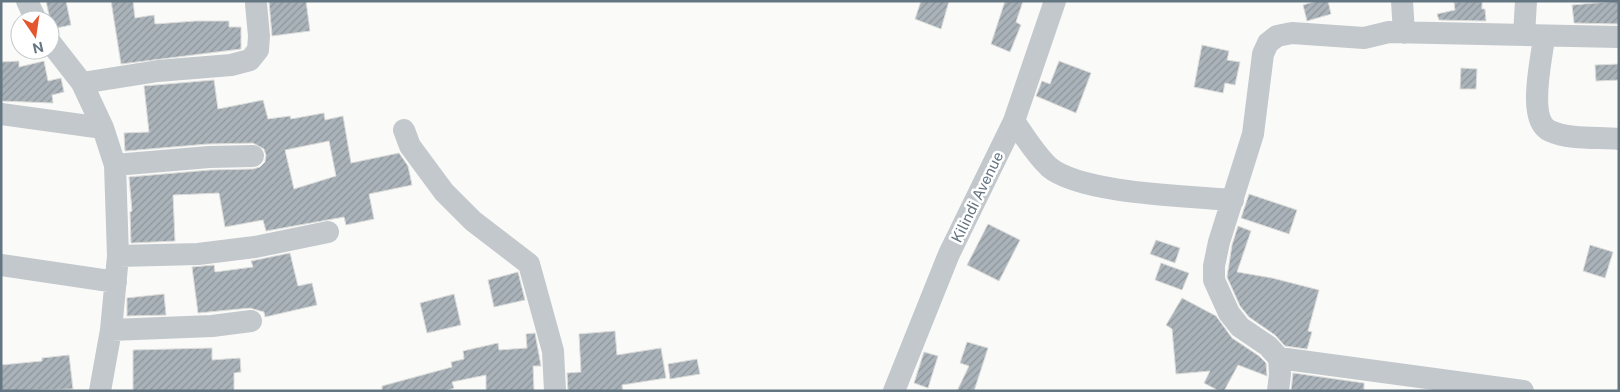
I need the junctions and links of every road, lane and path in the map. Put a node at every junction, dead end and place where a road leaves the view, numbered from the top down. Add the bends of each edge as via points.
1 (1055, 1) edge
2 (1402, 1) edge
3 (1526, 1) edge
4 (256, 4) dead end
5 (1404, 33) junction
6 (1534, 36) junction
7 (1619, 38) edge
8 (60, 55) edge
9 (82, 83) junction
10 (1, 114) edge
11 (1014, 121) junction
12 (103, 128) junction
13 (404, 130) dead end
14 (1619, 139) edge
15 (253, 156) dead end
16 (115, 165) junction
17 (1233, 200) junction
18 (328, 232) dead end
19 (118, 256) junction
20 (1, 265) edge
21 (116, 282) junction
22 (251, 321) dead end
23 (111, 330) junction
24 (1279, 358) junction
25 (100, 391) edge
26 (555, 391) edge
27 (894, 391) edge
28 (1278, 391) edge
29 (1523, 391) edge

1 - 11 street, Kilindi Avenue
2 - 5 street
3 - 6 street
4 - 9 street via 258,50 250,60
5 - 6 street
5 - 17 street via 1389,32 1364,38 1292,33 1277,36 1268,43 1260,68 1254,134
6 - 7 street
6 - 14 street via 1536,102 1540,121 1549,130 1561,134
8 - 9 street
9 - 12 street
10 - 12 street
11 - 17 street via 1050,168 1068,177 1096,185
11 - 27 street, Kilindi Avenue via 949,254
12 - 16 street
13 - 26 street via 410,146 444,192 473,221 529,264 553,351
15 - 16 street
16 - 19 street
17 - 24 street via 1219,242 1214,280 1229,313 1240,327 1268,346
18 - 19 street via 255,247 198,254
19 - 21 street
20 - 21 street
21 - 23 street
22 - 23 street
23 - 25 street
24 - 28 street
24 - 29 street

